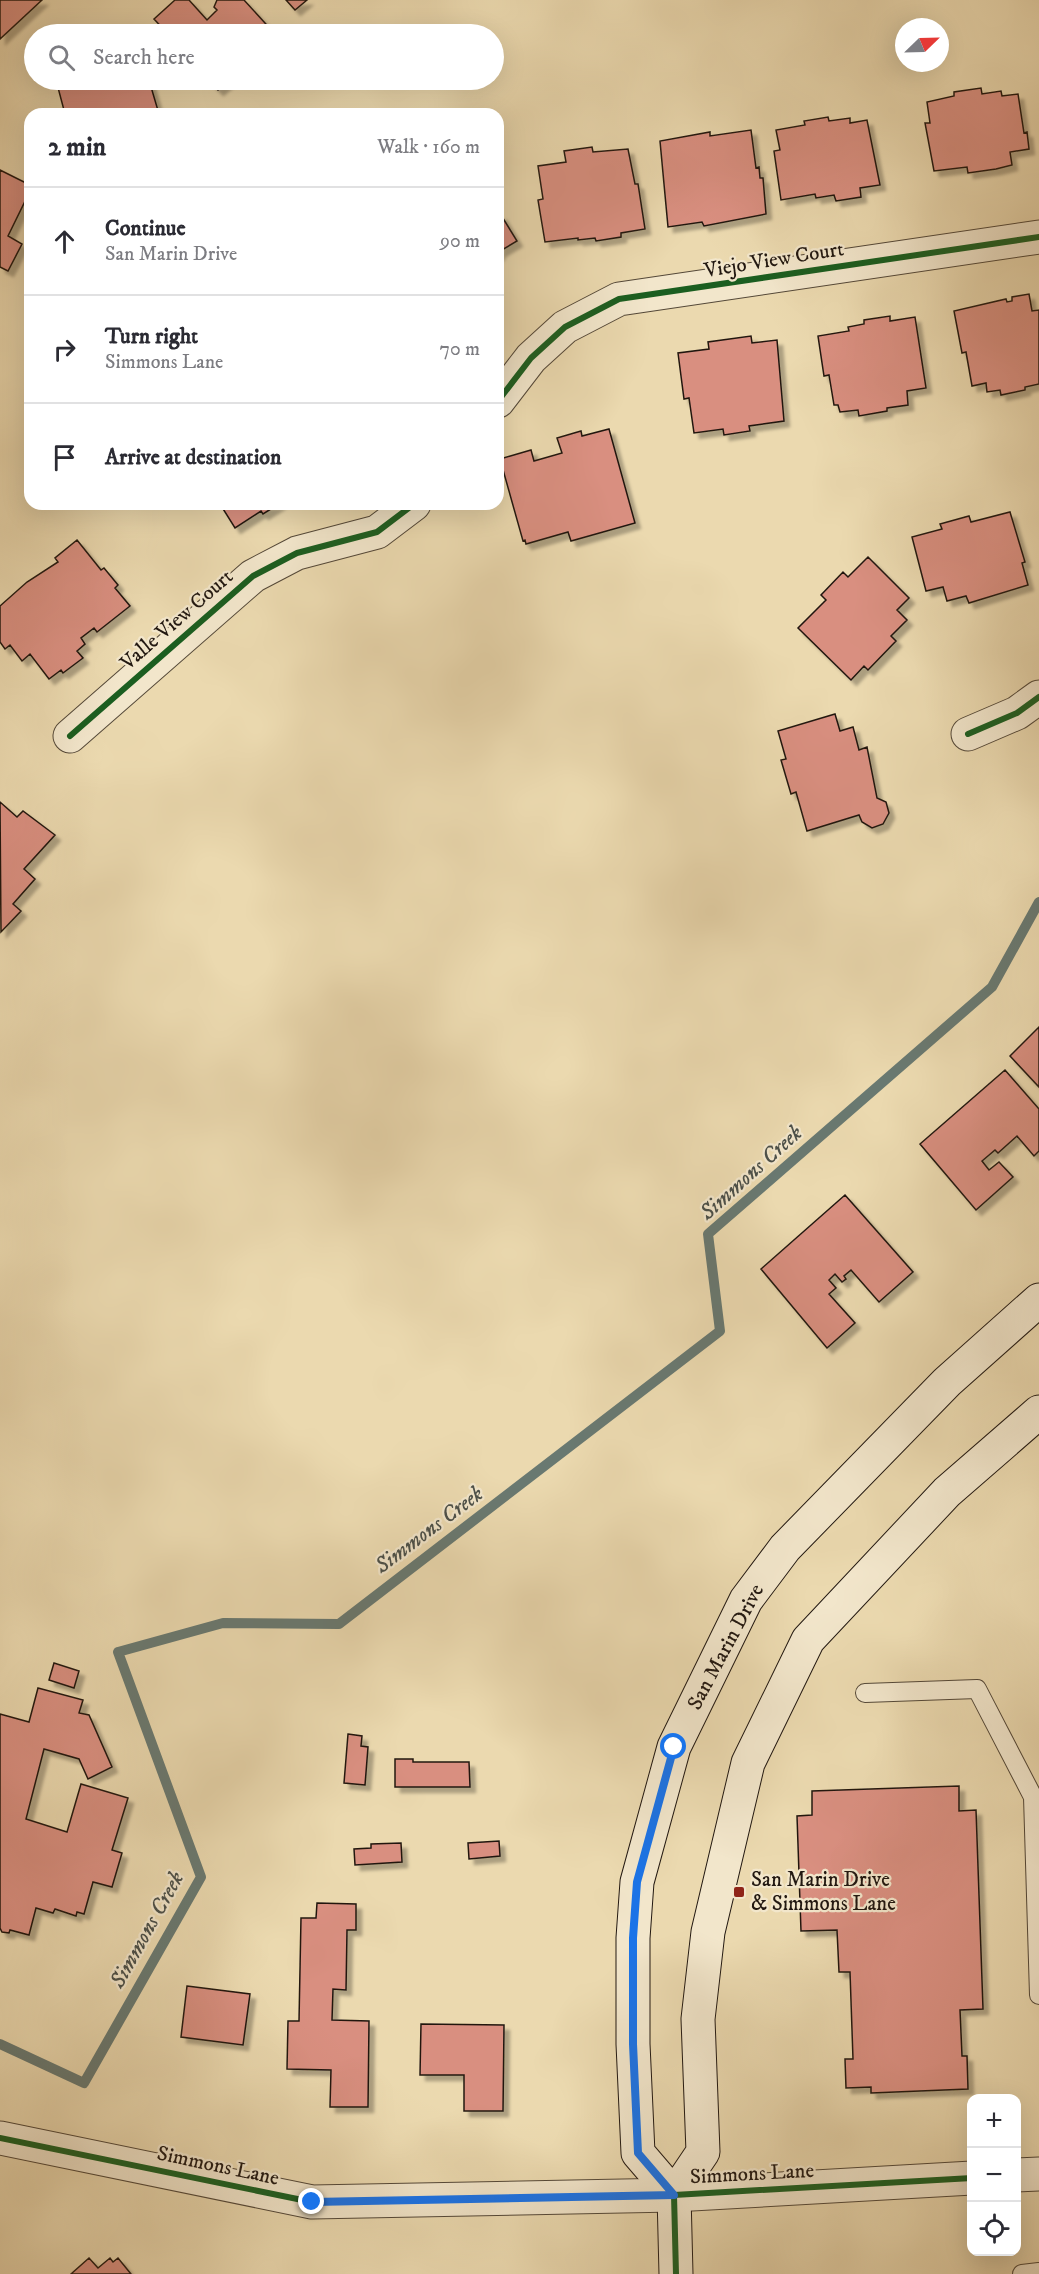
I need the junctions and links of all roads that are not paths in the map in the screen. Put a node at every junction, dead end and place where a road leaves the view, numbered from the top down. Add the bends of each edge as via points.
1 (1039, 237) edge
2 (504, 393) edge
3 (406, 510) edge
4 (1039, 697) edge
5 (968, 734) dead end
6 (70, 736) dead end
7 (1039, 1300) edge
8 (1039, 1412) edge
9 (865, 1693) dead end
10 (1039, 1995) edge
11 (0, 2139) edge
12 (1039, 2174) edge
13 (1021, 2175) edge
14 (967, 2178) edge
15 (674, 2195) junction
16 (1039, 2272) edge
17 (676, 2274) edge
18 (1022, 2274) edge

1 - 2 street, Viejo View Court via 619,299 566,327 531,358
3 - 6 street, Valle View Court via 377,532 297,553 253,576
4 - 5 street via 1017,713
7 - 15 street, San Marin Drive via 947,1382 785,1548 746,1600 674,1747 637,1882 633,1950 638,2153
8 - 15 street via 947,1492 808,1640 748,1764 708,1932 698,2019 703,2152
9 - 10 lane via 977,1689 1033,1797
11 - 15 street, Simmons Lane via 312,2202
12 - 13 street
14 - 15 street, Simmons Lane
15 - 17 street
16 - 18 lane

